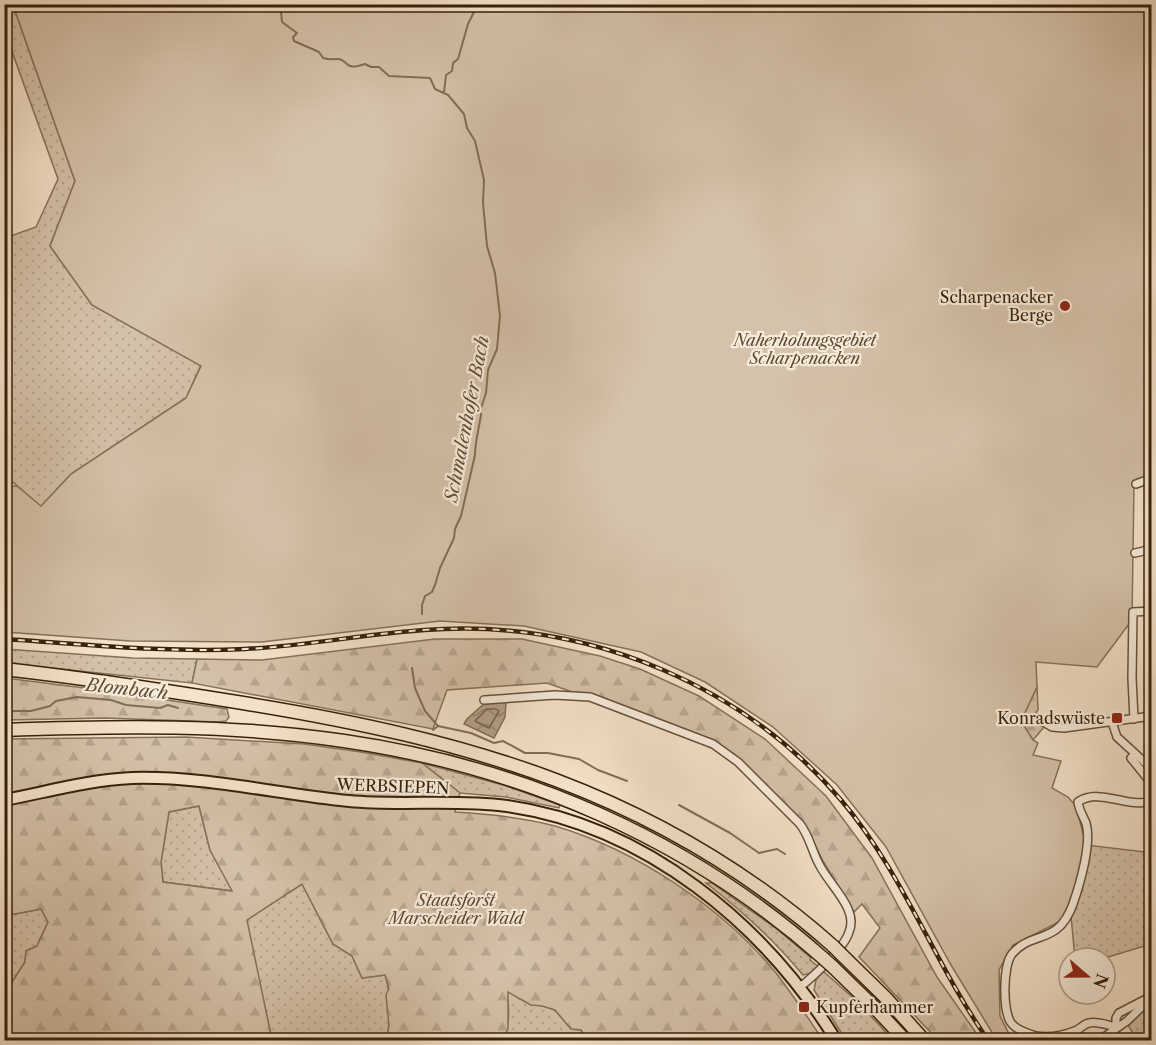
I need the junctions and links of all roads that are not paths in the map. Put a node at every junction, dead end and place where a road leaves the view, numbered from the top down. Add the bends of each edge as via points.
1 (1152, 478) edge
2 (1136, 484) dead end
3 (1152, 551) edge
4 (1135, 553) dead end
5 (1152, 611) edge
6 (4, 669) edge
7 (484, 700) dead end
8 (1152, 716) edge
9 (1037, 718) dead end
10 (1134, 719) junction
11 (1112, 722) junction
12 (4, 730) edge
13 (1134, 755) junction
14 (1152, 769) edge
15 (1152, 784) edge
16 (4, 800) edge
17 (1152, 801) edge
18 (800, 987) junction
19 (1152, 996) edge
20 (1116, 1027) junction
21 (836, 1041) edge
22 (905, 1041) edge
23 (924, 1041) edge
24 (1100, 1041) edge

1 - 2 street
3 - 4 street
5 - 10 street via 1133,612
6 - 23 highway via 302,712 374,727 493,757 590,793 662,826 748,879 837,950
7 - 18 street via 555,694 590,696 713,744 738,762 808,834 821,869 836,887 850,915 850,930 844,942
8 - 10 street
9 - 11 street via 1052,727
10 - 11 street
11 - 13 street via 1117,737
12 - 22 highway via 232,730 332,739 489,772 575,802 655,840 727,883 828,962
13 - 14 street
13 - 15 street via 1131,758
16 - 18 main road, WERBSIEPEN via 96,781 147,778 372,803 455,803 523,809 576,823 626,843 688,881 749,931
17 - 20 street via 1138,804 1104,797 1078,802 1089,846 1073,904 1056,930 1016,949 1006,970 1008,1017 1016,1028 1036,1036 1051,1036 1088,1023
18 - 21 main road, WERBSIEPEN
19 - 20 street
20 - 24 street

